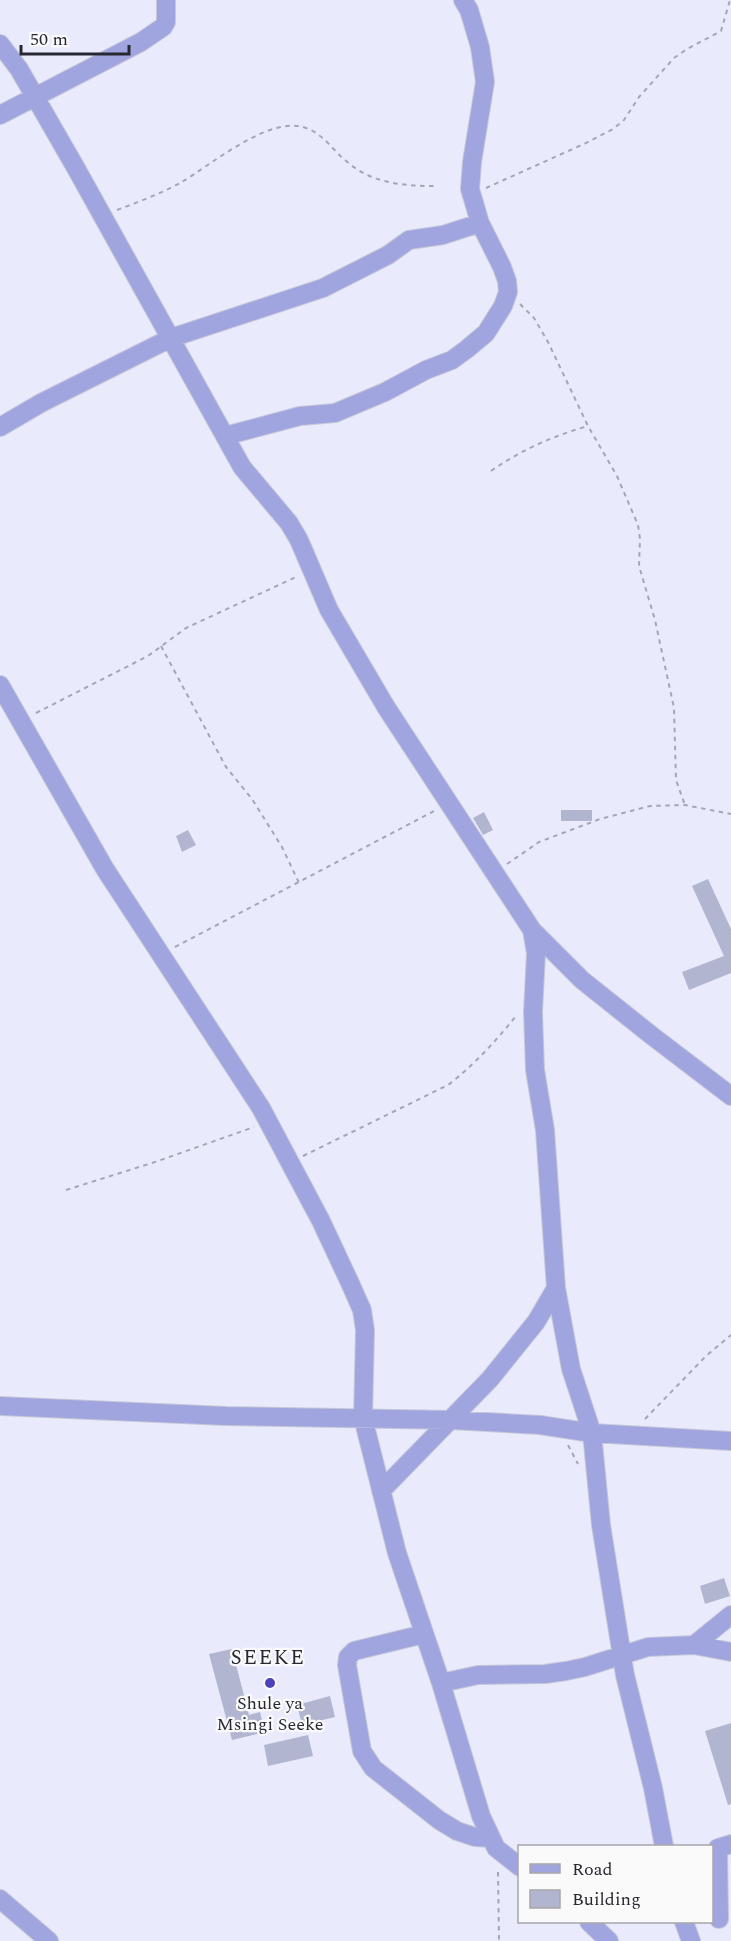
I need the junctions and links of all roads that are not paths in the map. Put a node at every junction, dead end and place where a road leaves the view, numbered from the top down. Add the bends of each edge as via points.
1 (166, 0) edge
2 (463, 0) edge
3 (0, 44) edge
4 (34, 97) junction
5 (0, 115) edge
6 (480, 223) junction
7 (171, 338) junction
8 (0, 427) edge
9 (225, 436) junction
10 (0, 686) edge
11 (532, 930) junction
12 (731, 1096) edge
13 (556, 1288) junction
14 (0, 1406) edge
15 (363, 1418) junction
16 (451, 1420) junction
17 (592, 1432) junction
18 (731, 1441) edge
19 (381, 1491) junction
20 (731, 1615) edge
21 (424, 1634) junction
22 (694, 1645) junction
23 (731, 1652) edge
24 (622, 1655) junction
25 (441, 1683) junction
26 (493, 1843) junction
27 (731, 1844) edge
28 (664, 1845) edge
29 (518, 1867) edge
30 (0, 1899) edge
31 (719, 1918) dead end
32 (590, 1923) edge
33 (684, 1923) edge
34 (49, 1941) edge
35 (609, 1941) edge
36 (691, 1941) edge

1 - 4 street via 163,27
2 - 6 street via 480,47 485,82 470,180
3 - 4 street
4 - 5 street
4 - 7 street
6 - 7 street via 443,235 409,240 323,288
6 - 9 street via 502,267 508,292 486,333 452,360 335,413 300,416
7 - 8 street
7 - 9 street
9 - 11 street via 242,467 289,523 354,654
10 - 15 street via 105,869 268,1122 321,1221 362,1310 366,1350
11 - 12 street via 582,980
11 - 13 street via 536,953 535,1070 545,1130
13 - 16 street via 524,1337
13 - 17 street via 571,1369
14 - 15 street
15 - 16 street
15 - 19 street
16 - 17 street
16 - 19 street
17 - 18 street
17 - 24 street via 601,1525
19 - 21 street
20 - 22 street
21 - 25 street
21 - 26 street via 354,1651 348,1657 362,1750 373,1768 439,1820 457,1831
22 - 23 street
22 - 24 street via 648,1647
24 - 25 street via 566,1671 478,1675
24 - 28 street
25 - 26 street via 469,1782
26 - 29 street
27 - 31 street via 718,1848
30 - 34 street
32 - 35 street
33 - 36 street

